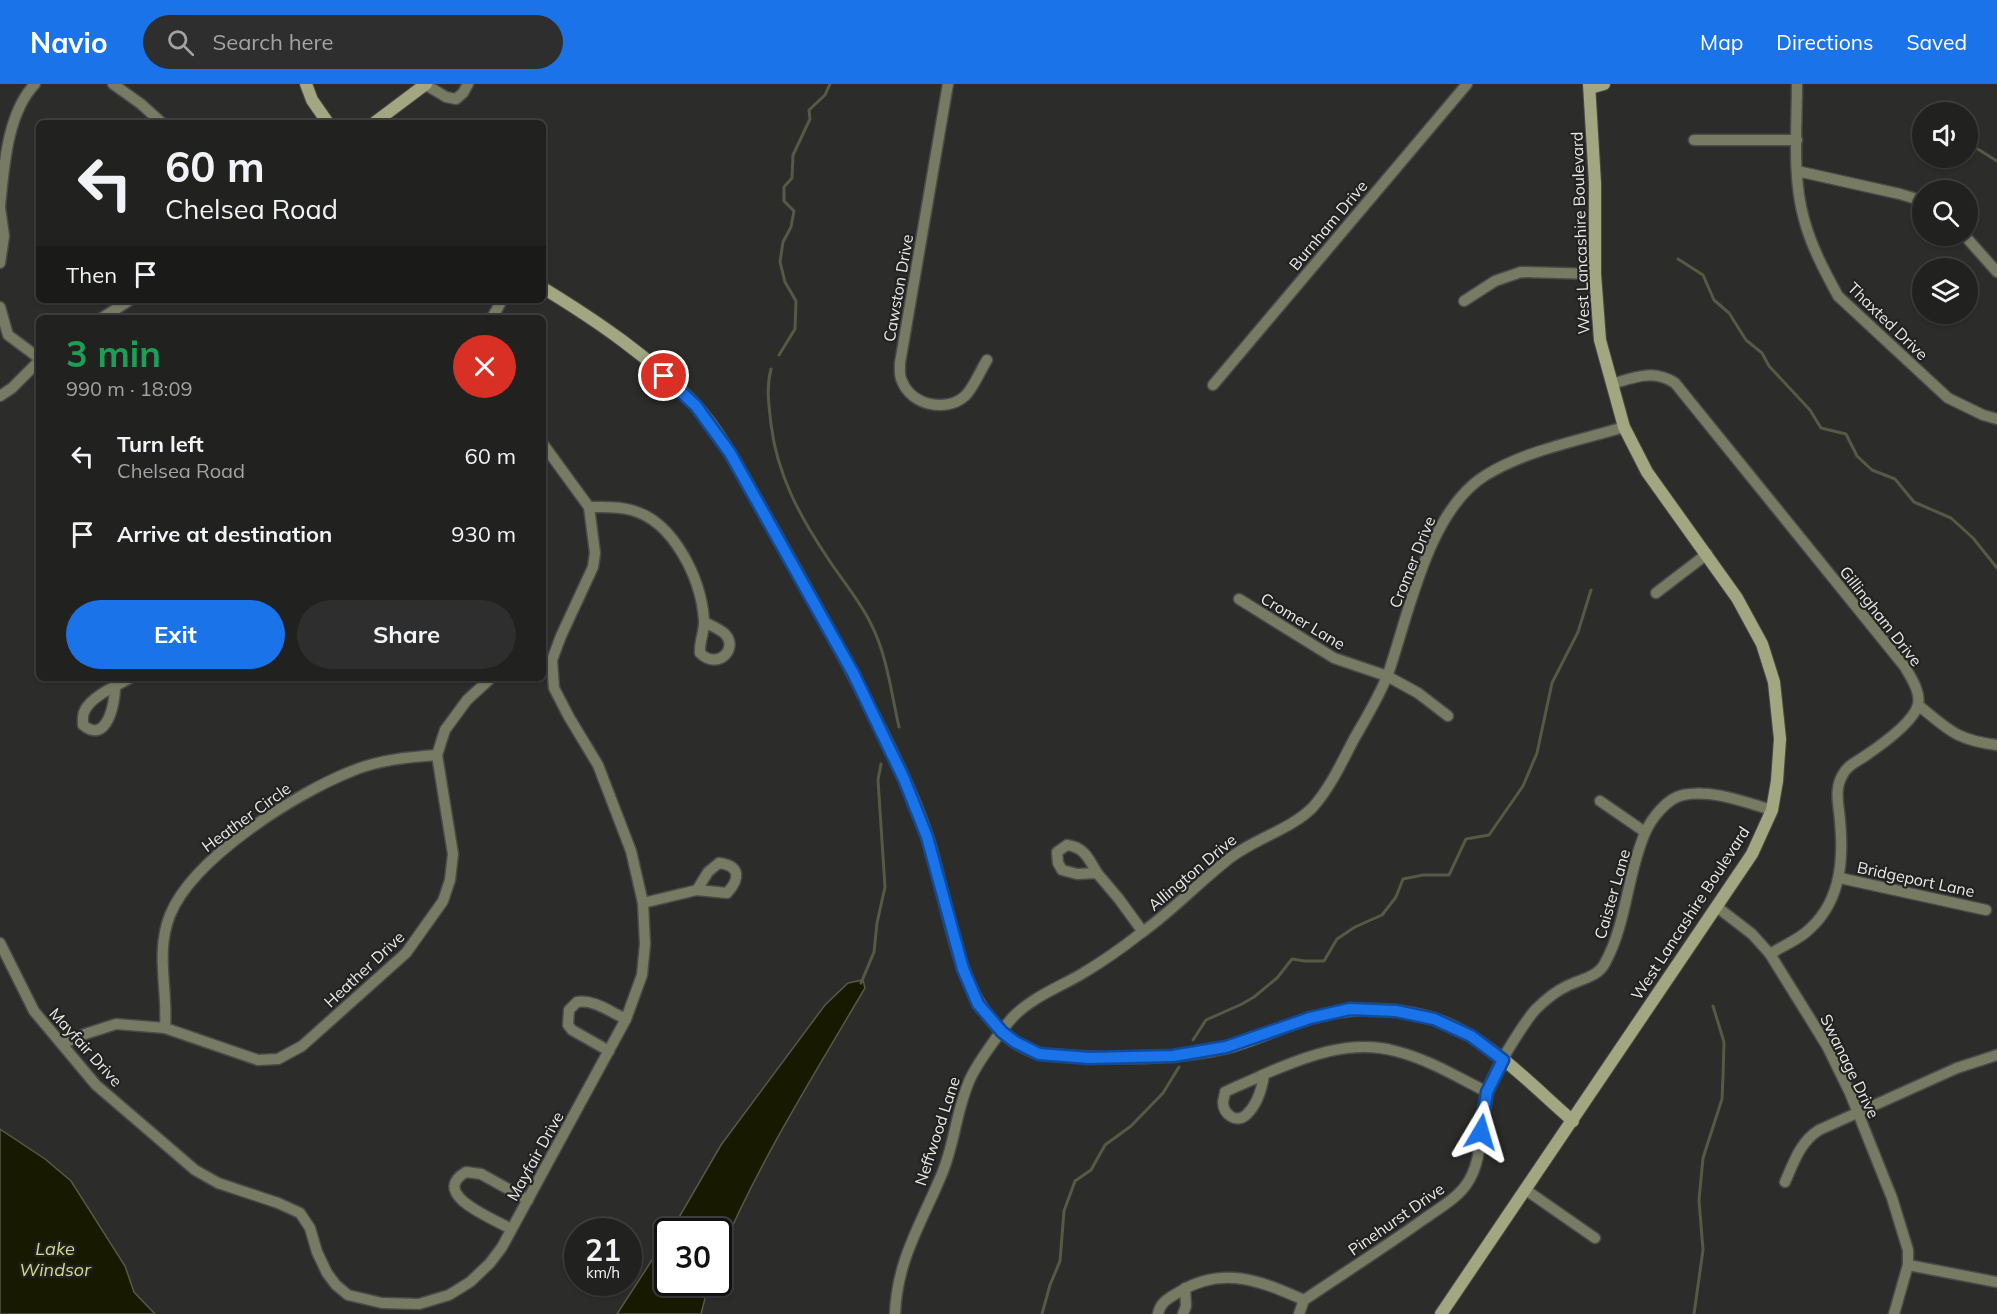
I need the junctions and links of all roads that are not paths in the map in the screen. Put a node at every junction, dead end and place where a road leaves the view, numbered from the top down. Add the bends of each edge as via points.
1 (35, 84) edge
2 (113, 84) edge
3 (306, 84) edge
4 (426, 84) edge
5 (468, 84) edge
6 (948, 84) edge
7 (1467, 84) edge
8 (1604, 84) edge
9 (1797, 84) edge
10 (1590, 86) edge
11 (159, 120) edge
12 (326, 120) edge
13 (378, 120) edge
14 (1797, 140) junction
15 (1694, 141) dead end
16 (1797, 171) junction
17 (1912, 198) edge
18 (0, 207) edge
19 (1974, 246) edge
20 (0, 263) edge
21 (1997, 272) edge
22 (1595, 273) junction
23 (546, 290) edge
24 (1464, 301) dead end
25 (125, 303) edge
26 (0, 308) edge
27 (107, 315) edge
28 (36, 358) edge
29 (987, 360) dead end
30 (36, 363) edge
31 (1612, 384) junction
32 (1213, 385) dead end
33 (0, 396) edge
34 (1997, 419) edge
35 (1624, 427) junction
36 (546, 448) edge
37 (589, 507) junction
38 (1707, 554) junction
39 (1656, 593) dead end
40 (1239, 599) dead end
41 (704, 621) dead end
42 (548, 660) edge
43 (1387, 676) junction
44 (125, 681) edge
45 (488, 681) edge
46 (115, 687) dead end
47 (1918, 705) junction
48 (1448, 716) dead end
49 (1997, 745) edge
50 (437, 755) junction
51 (1600, 801) dead end
52 (1772, 810) junction
53 (1646, 832) junction
54 (1097, 873) dead end
55 (1840, 878) junction
56 (697, 890) dead end
57 (644, 903) junction
58 (1717, 907) junction
59 (1986, 910) dead end
60 (1143, 932) junction
61 (0, 944) edge
62 (1770, 954) junction
63 (626, 1019) junction
64 (165, 1028) junction
65 (1002, 1032) junction
66 (62, 1044) junction
67 (609, 1051) junction
68 (1996, 1057) edge
69 (1503, 1060) junction
70 (1264, 1075) dead end
71 (1487, 1092) junction
72 (1857, 1113) junction
73 (1573, 1121) junction
74 (1785, 1182) dead end
75 (1526, 1190) junction
76 (528, 1200) junction
77 (511, 1229) junction
78 (1595, 1238) dead end
79 (1908, 1265) junction
80 (1997, 1282) edge
81 (1185, 1288) junction
82 (1304, 1300) junction
83 (895, 1314) edge
84 (1158, 1314) edge
85 (1183, 1314) edge
86 (1299, 1314) edge
87 (1441, 1314) edge
88 (1894, 1314) edge

1 - 18 street via 18,109 6,155
2 - 11 street
3 - 12 street
4 - 5 street via 456,99
4 - 13 street
6 - 29 street, Cawston Drive via 900,379 908,391 929,405 949,406 965,395
7 - 32 street, Burnham Drive
8 - 10 street
9 - 14 street, Thaxted Drive
10 - 22 street, West Lancashire Boulevard
14 - 15 street
14 - 16 street, Thaxted Drive
16 - 17 street
16 - 34 street, Thaxted Drive via 1804,219 1838,296 1948,398
18 - 20 street via 4,236
19 - 21 street
22 - 24 street via 1521,272 1495,281
22 - 31 street, West Lancashire Boulevard via 1600,340
23 - 65 street via 649,362 696,406 730,453 880,726 927,837 963,969 978,1004
25 - 27 street
26 - 28 street via 8,335
30 - 33 street
31 - 35 street, West Lancashire Boulevard
31 - 47 street, Gillingham Drive via 1642,375 1666,377 1675,383 1905,667 1916,687
35 - 38 street, West Lancashire Boulevard via 1647,472
35 - 43 street, Cromer Drive via 1517,459 1484,476 1456,501 1437,535 1412,598
36 - 37 street, Mayfair Drive
37 - 41 street via 630,509 645,515 669,534 693,574
37 - 42 street, Mayfair Drive via 593,567
38 - 39 street
38 - 52 street, West Lancashire Boulevard via 1754,627 1769,662 1780,739
40 - 43 street, Cromer Lane via 1334,658
42 - 57 street, Mayfair Drive via 554,688 598,765 614,802 632,850
43 - 48 street, Cromer Lane
43 - 60 street, Allington Drive via 1339,767 1311,809 1238,851
44 - 46 street
45 - 50 street, Heather Drive via 467,700 445,730
47 - 49 street via 1957,736
47 - 55 street via 1895,734 1847,767 1842,775 1838,795
50 - 64 street, Heather Circle via 354,770 278,810 211,859 184,891 162,941
50 - 64 street, Heather Drive via 453,854 450,880 443,901 406,953 302,1046 278,1059 258,1060
51 - 53 street
52 - 53 street, Caister Lane via 1728,798 1682,795 1664,807
52 - 58 street, West Lancashire Boulevard via 1752,854
53 - 69 street, Caister Lane via 1604,966 1535,1010
54 - 60 street
55 - 59 street, Bridgeport Lane
55 - 62 street via 1816,923
56 - 57 street
57 - 63 street, Mayfair Drive via 642,975
58 - 62 street, Swanage Drive via 1752,934
58 - 73 street, West Lancashire Boulevard
60 - 65 street, Allington Drive via 1089,970 1031,1003
61 - 66 street, Mayfair Drive via 34,1011
62 - 72 street, Swanage Drive via 1827,1046
63 - 67 street, Mayfair Drive
63 - 67 street via 591,1002 577,1002 569,1010 568,1025 572,1030
64 - 66 street, Heather Drive via 116,1024
65 - 69 street via 1039,1054 1089,1058 1173,1056 1226,1047 1310,1018 1350,1009 1396,1011 1434,1019 1471,1036
65 - 83 street, Neffwood Lane via 971,1076 943,1173 906,1254 896,1290
66 - 77 street, Mayfair Drive via 96,1085 195,1170 218,1183 300,1213 327,1273 348,1295 382,1303 419,1304 450,1295 490,1263
67 - 76 street, Mayfair Drive
68 - 72 street via 1957,1068
69 - 71 street, Pinehurst Drive
69 - 73 street
70 - 71 street via 1323,1053 1371,1047 1415,1057
71 - 82 street, Pinehurst Drive via 1480,1147 1465,1187 1408,1231
72 - 74 street via 1810,1136
72 - 79 street, Swanage Drive via 1901,1223
73 - 75 street, West Lancashire Boulevard
75 - 78 street
75 - 87 street, West Lancashire Boulevard
76 - 77 street, Mayfair Drive
76 - 77 street via 481,1174 466,1172 455,1181 455,1194 465,1203
79 - 80 street
79 - 88 street, Swanage Drive
81 - 82 street via 1211,1278 1236,1277 1269,1284
81 - 84 street via 1160,1305
81 - 85 street
82 - 86 street

